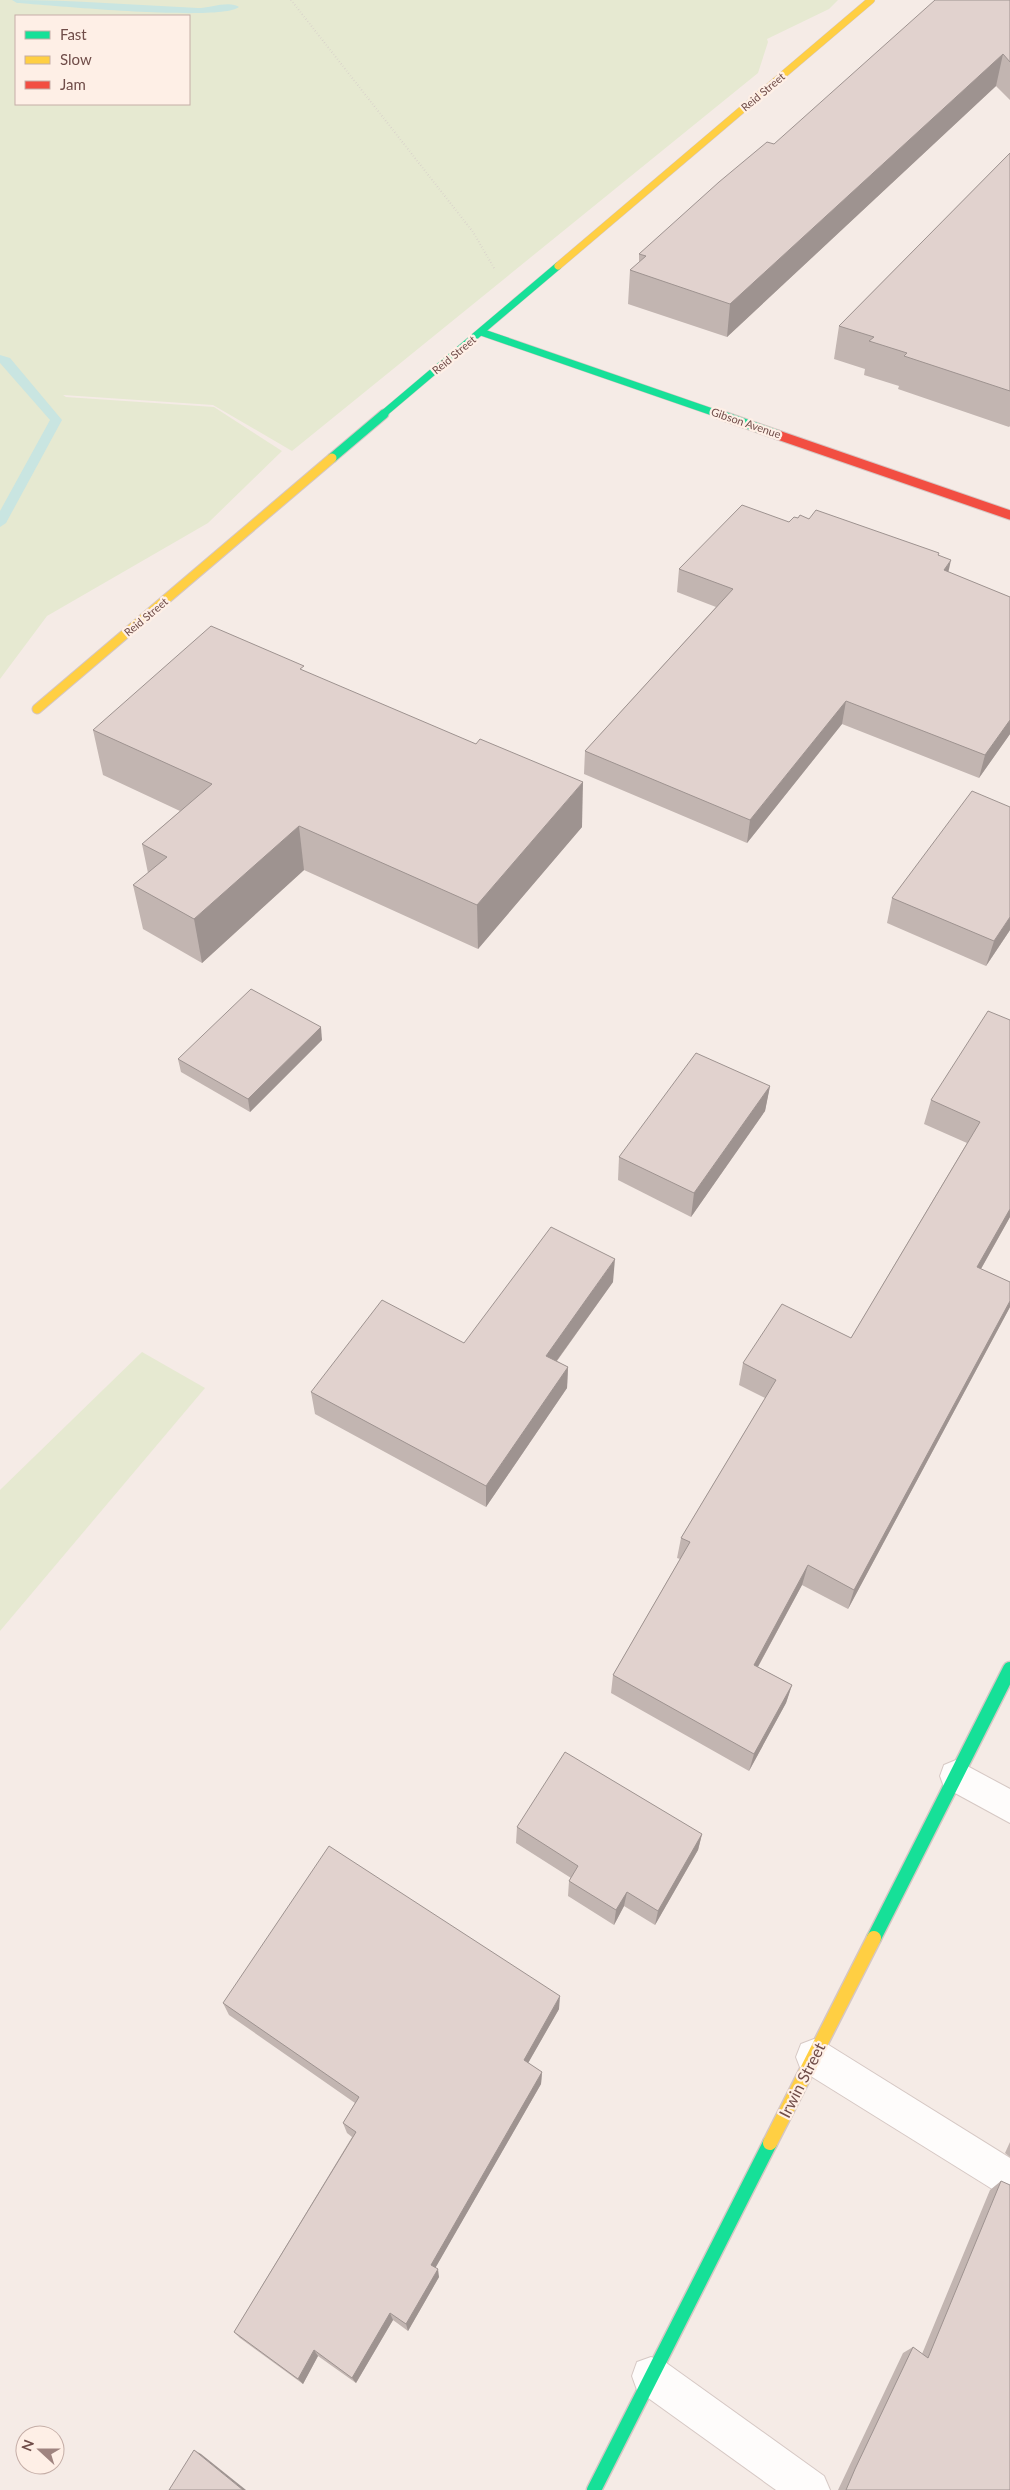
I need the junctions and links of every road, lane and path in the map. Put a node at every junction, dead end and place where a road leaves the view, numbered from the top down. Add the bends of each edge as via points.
1 (291, 0) edge
2 (871, 0) edge
3 (515, 304) junction
4 (481, 332) junction
5 (1010, 515) edge
6 (37, 709) dead end
7 (1010, 1669) edge
8 (956, 1776) junction
9 (1010, 1806) edge
10 (814, 2057) junction
11 (1010, 2179) edge
12 (651, 2376) junction
13 (594, 2490) edge
14 (810, 2490) edge

1 - 3 path via 473,232
2 - 3 street, Reid Street
3 - 4 street, Reid Street
4 - 5 street, Gibson Avenue
4 - 6 street, Reid Street
7 - 8 street, Irwin Street
8 - 9 lane
8 - 10 street, Irwin Street
10 - 11 lane
10 - 12 street, Irwin Street
12 - 13 street, Irwin Street
12 - 14 lane

